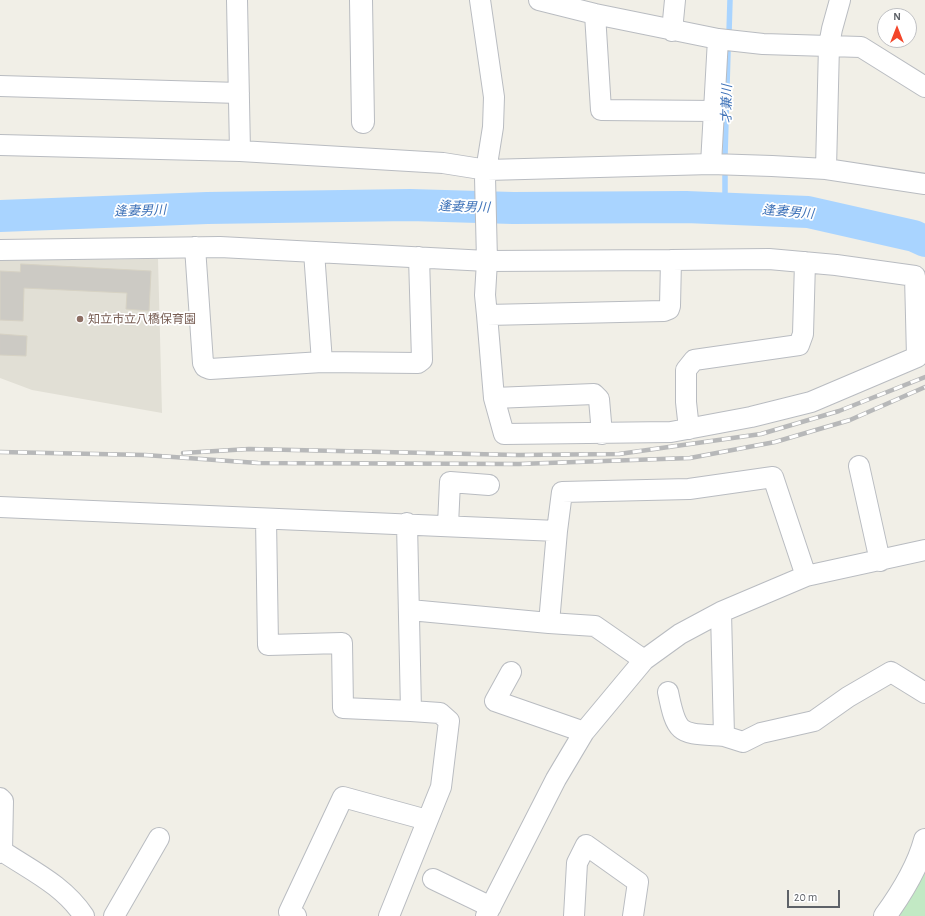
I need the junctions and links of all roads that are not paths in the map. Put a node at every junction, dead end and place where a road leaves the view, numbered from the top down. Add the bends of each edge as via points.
1 (237, 0) edge
2 (361, 0) edge
3 (480, 0) edge
4 (539, 0) edge
5 (675, 0) edge
6 (840, 0) edge
7 (595, 14) junction
8 (672, 31) junction
9 (718, 39) junction
10 (830, 45) junction
11 (0, 86) edge
12 (925, 87) edge
13 (239, 93) junction
14 (715, 111) junction
15 (363, 122) dead end
16 (0, 145) edge
17 (240, 151) junction
18 (711, 164) junction
19 (826, 169) junction
20 (486, 173) junction
21 (925, 184) edge
22 (195, 247) junction
23 (0, 250) edge
24 (314, 252) junction
25 (486, 255) junction
26 (419, 257) junction
27 (671, 260) junction
28 (805, 262) junction
29 (487, 315) junction
30 (322, 362) junction
31 (494, 398) junction
32 (689, 429) junction
33 (602, 434) junction
34 (859, 466) dead end
35 (489, 485) dead end
36 (0, 507) edge
37 (266, 519) junction
38 (406, 523) junction
39 (448, 525) junction
40 (557, 530) junction
41 (925, 550) edge
42 (880, 561) junction
43 (806, 576) junction
44 (410, 610) junction
45 (721, 612) junction
46 (549, 623) junction
47 (644, 660) junction
48 (510, 672) dead end
49 (668, 692) dead end
50 (925, 693) edge
51 (411, 711) junction
52 (584, 732) junction
53 (724, 736) junction
54 (0, 798) edge
55 (427, 820) junction
56 (158, 838) dead end
57 (925, 840) edge
58 (1, 852) edge
59 (433, 879) dead end
60 (489, 912) edge
61 (84, 916) edge
62 (114, 916) edge
63 (296, 916) edge
64 (389, 916) edge
65 (574, 916) edge
66 (633, 916) edge
67 (885, 916) edge

1 - 13 street
2 - 15 street
3 - 20 street via 494,97 493,127
4 - 7 street
5 - 8 street
6 - 10 street
7 - 8 street
7 - 14 street via 601,110
8 - 9 street
9 - 10 street via 763,44
9 - 14 street
10 - 12 street via 861,47
10 - 19 street
11 - 13 street
13 - 17 street
14 - 18 street
16 - 17 street
17 - 20 street via 443,163
18 - 19 street
18 - 20 street
19 - 21 street
20 - 25 street
22 - 23 street
22 - 24 street
22 - 30 street via 205,367 210,369
24 - 26 street
24 - 30 street
25 - 26 street
25 - 27 street
25 - 29 street
26 - 30 street via 422,360 418,363
27 - 28 street via 769,259
27 - 29 street via 670,306 664,311
28 - 32 street via 803,334 799,344 699,359 690,363 686,370
28 - 32 street via 916,276 917,357 811,402
29 - 31 street
31 - 33 street via 504,434
31 - 33 street via 594,394 599,399
32 - 33 street
34 - 42 street
35 - 39 street via 450,482
36 - 37 street
37 - 38 street
37 - 51 street via 268,645 342,643 343,708
38 - 39 street
38 - 44 street
39 - 40 street
40 - 43 street via 562,492 689,490 773,477
40 - 46 street
41 - 42 street
42 - 43 street
43 - 45 street
44 - 46 street
44 - 51 street
45 - 47 street via 680,634
45 - 53 street
46 - 47 street via 595,626
47 - 52 street
48 - 52 street via 495,702
49 - 53 street via 673,718 677,726 687,734
50 - 53 street via 891,672 814,721 761,733 743,742
51 - 55 street via 440,713 449,721 441,787
52 - 60 street via 556,779
54 - 58 street via 3,801
55 - 63 street via 343,797 289,912
55 - 64 street
56 - 62 street
57 - 67 street via 899,894
58 - 61 street via 59,886
59 - 60 street
65 - 66 street via 577,863 586,845 638,882

